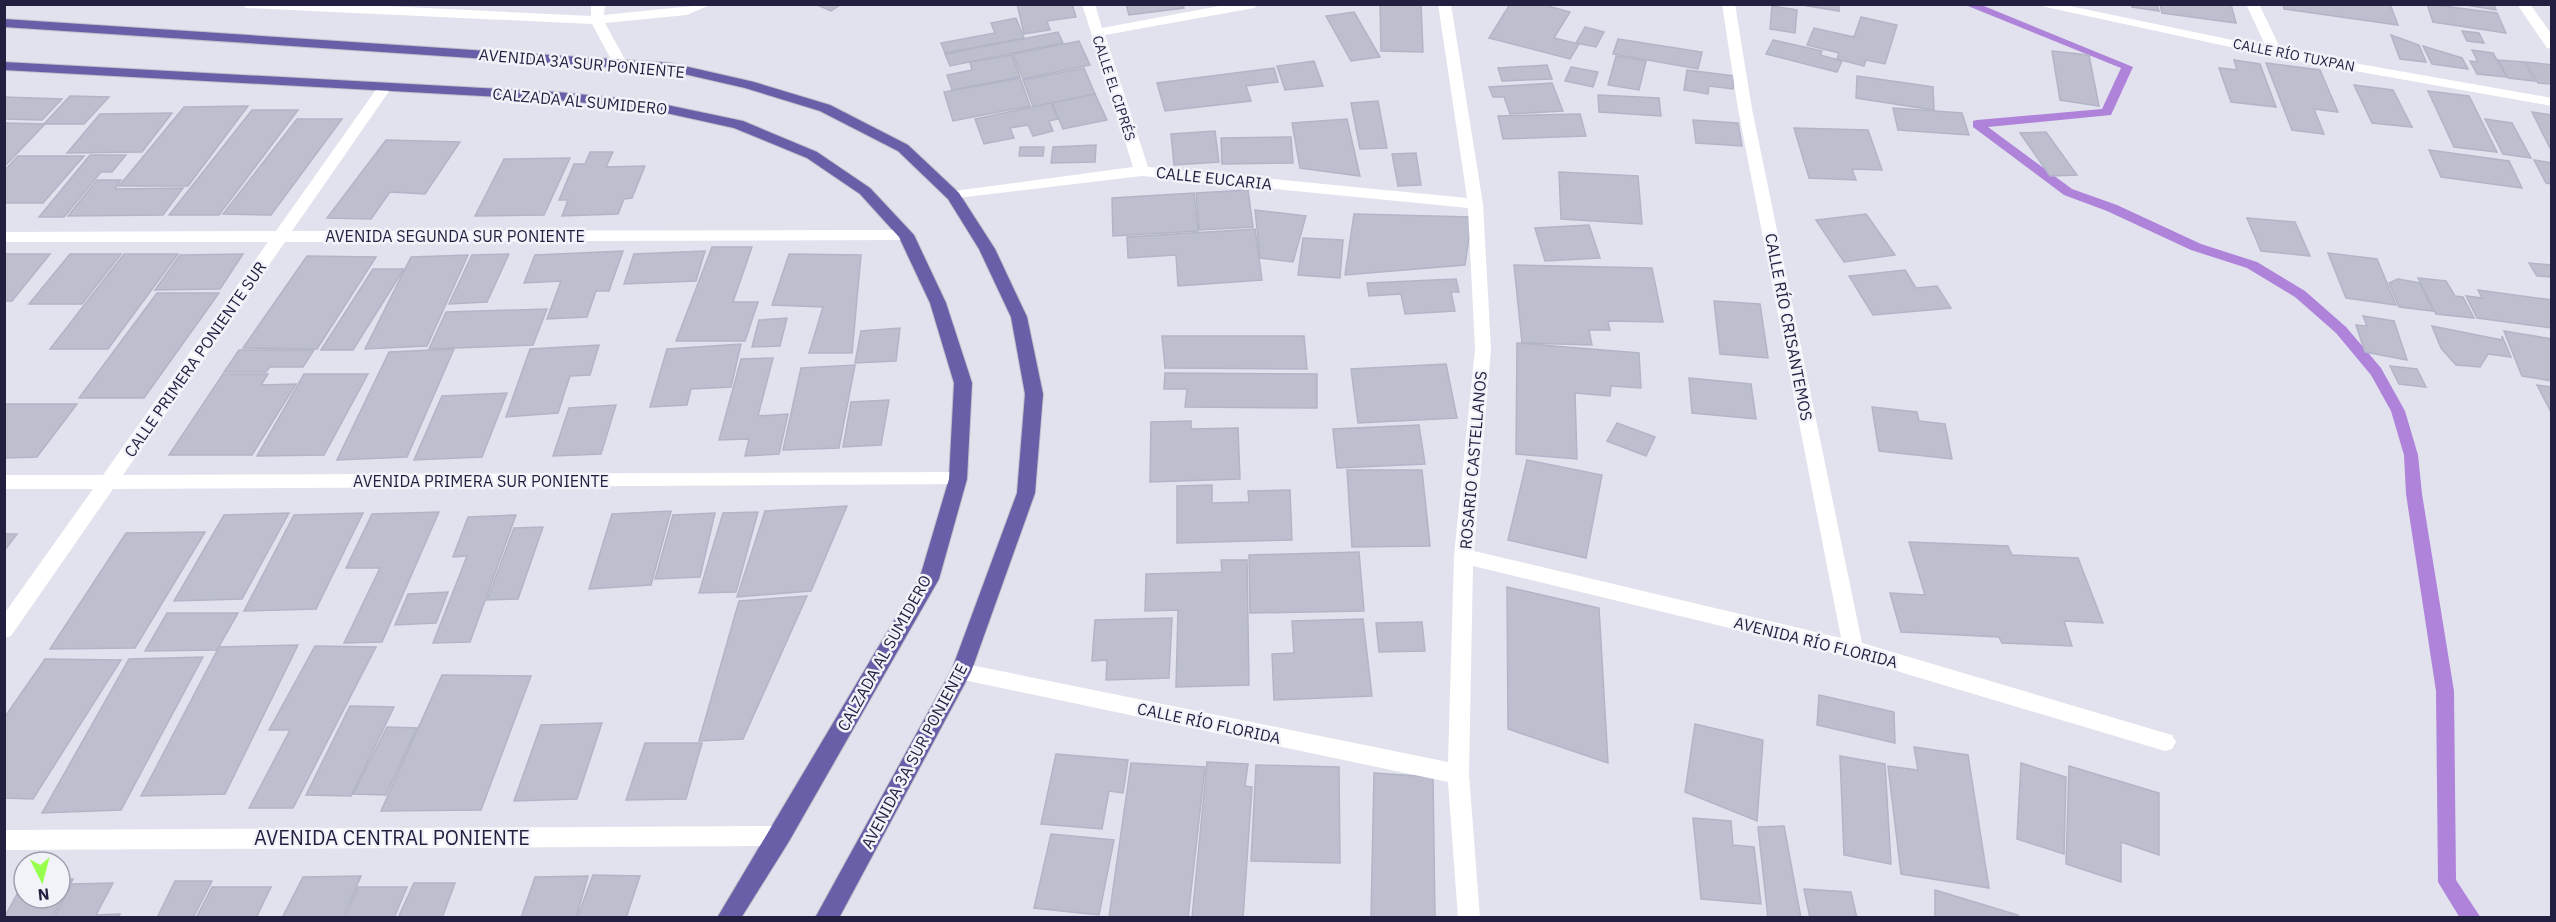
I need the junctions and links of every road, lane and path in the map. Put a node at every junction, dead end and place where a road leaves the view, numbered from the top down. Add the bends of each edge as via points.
1 (246, 4) edge
2 (598, 4) edge
3 (706, 4) edge
4 (1089, 4) edge
5 (1254, 4) edge
6 (1444, 4) edge
7 (1728, 4) edge
8 (2038, 4) edge
9 (2252, 4) edge
10 (2523, 4) edge
11 (597, 20) junction
12 (4, 23) edge
13 (1096, 33) junction
14 (2552, 45) edge
15 (2276, 53) junction
16 (620, 63) junction
17 (4, 66) edge
18 (385, 87) junction
19 (2552, 102) edge
20 (1142, 171) junction
21 (954, 196) junction
22 (1475, 204) junction
23 (906, 235) junction
24 (282, 236) junction
25 (4, 237) edge
26 (958, 479) junction
27 (4, 482) edge
28 (109, 482) junction
29 (1464, 556) junction
30 (4, 630) edge
31 (1853, 649) junction
32 (961, 672) junction
33 (2165, 742) dead end
34 (1458, 774) junction
35 (780, 836) junction
36 (4, 840) edge
37 (728, 918) edge
38 (826, 918) edge
39 (1469, 918) edge

1 - 11 street
2 - 11 street
3 - 11 street via 687,11
4 - 13 street, CALLE EL CIPRÉS
5 - 13 street
6 - 22 street, ROSARIO CASTELLANOS
7 - 31 street, CALLE RÍO CRISANTEMOS
8 - 15 street, CALLE RÍO TUXPAN
9 - 15 street
10 - 14 street
11 - 16 street
12 - 16 main road, AVENIDA 3A SUR PONIENTE
13 - 20 street, CALLE EL CIPRÉS
15 - 19 street, CALLE RÍO TUXPAN
16 - 21 main road, AVENIDA 3A SUR PONIENTE via 671,67 825,108 903,148
17 - 18 main road, CALZADA AL SUMIDERO
18 - 23 main road, CALZADA AL SUMIDERO via 648,105 738,124 812,155 865,190
18 - 24 street, CALLE PRIMERA PONIENTE SUR
20 - 21 street, CALLE EUCARIA
20 - 22 street, CALLE EUCARIA
21 - 32 main road, AVENIDA 3A SUR PONIENTE via 987,249 1019,317 1034,394 1026,493
22 - 29 street, ROSARIO CASTELLANOS via 1483,349
23 - 24 street, AVENIDA SEGUNDA SUR PONIENTE
23 - 26 main road, CALZADA AL SUMIDERO via 938,303 963,383
24 - 25 street, AVENIDA SEGUNDA SUR PONIENTE
24 - 28 street, CALLE PRIMERA PONIENTE SUR
26 - 28 street, AVENIDA PRIMERA SUR PONIENTE
26 - 35 main road, CALZADA AL SUMIDERO via 928,579
27 - 28 street, AVENIDA PRIMERA SUR PONIENTE
28 - 30 street, CALLE PRIMERA PONIENTE SUR
29 - 31 street, AVENIDA RÍO FLORIDA
29 - 34 street, ROSARIO CASTELLANOS
31 - 33 street, AVENIDA RÍO FLORIDA
32 - 34 street, CALLE RÍO FLORIDA
32 - 38 main road, AVENIDA 3A SUR PONIENTE
34 - 39 street, ROSARIO CASTELLANOS
35 - 36 street, AVENIDA CENTRAL PONIENTE
35 - 37 main road, CALZADA AL SUMIDERO

